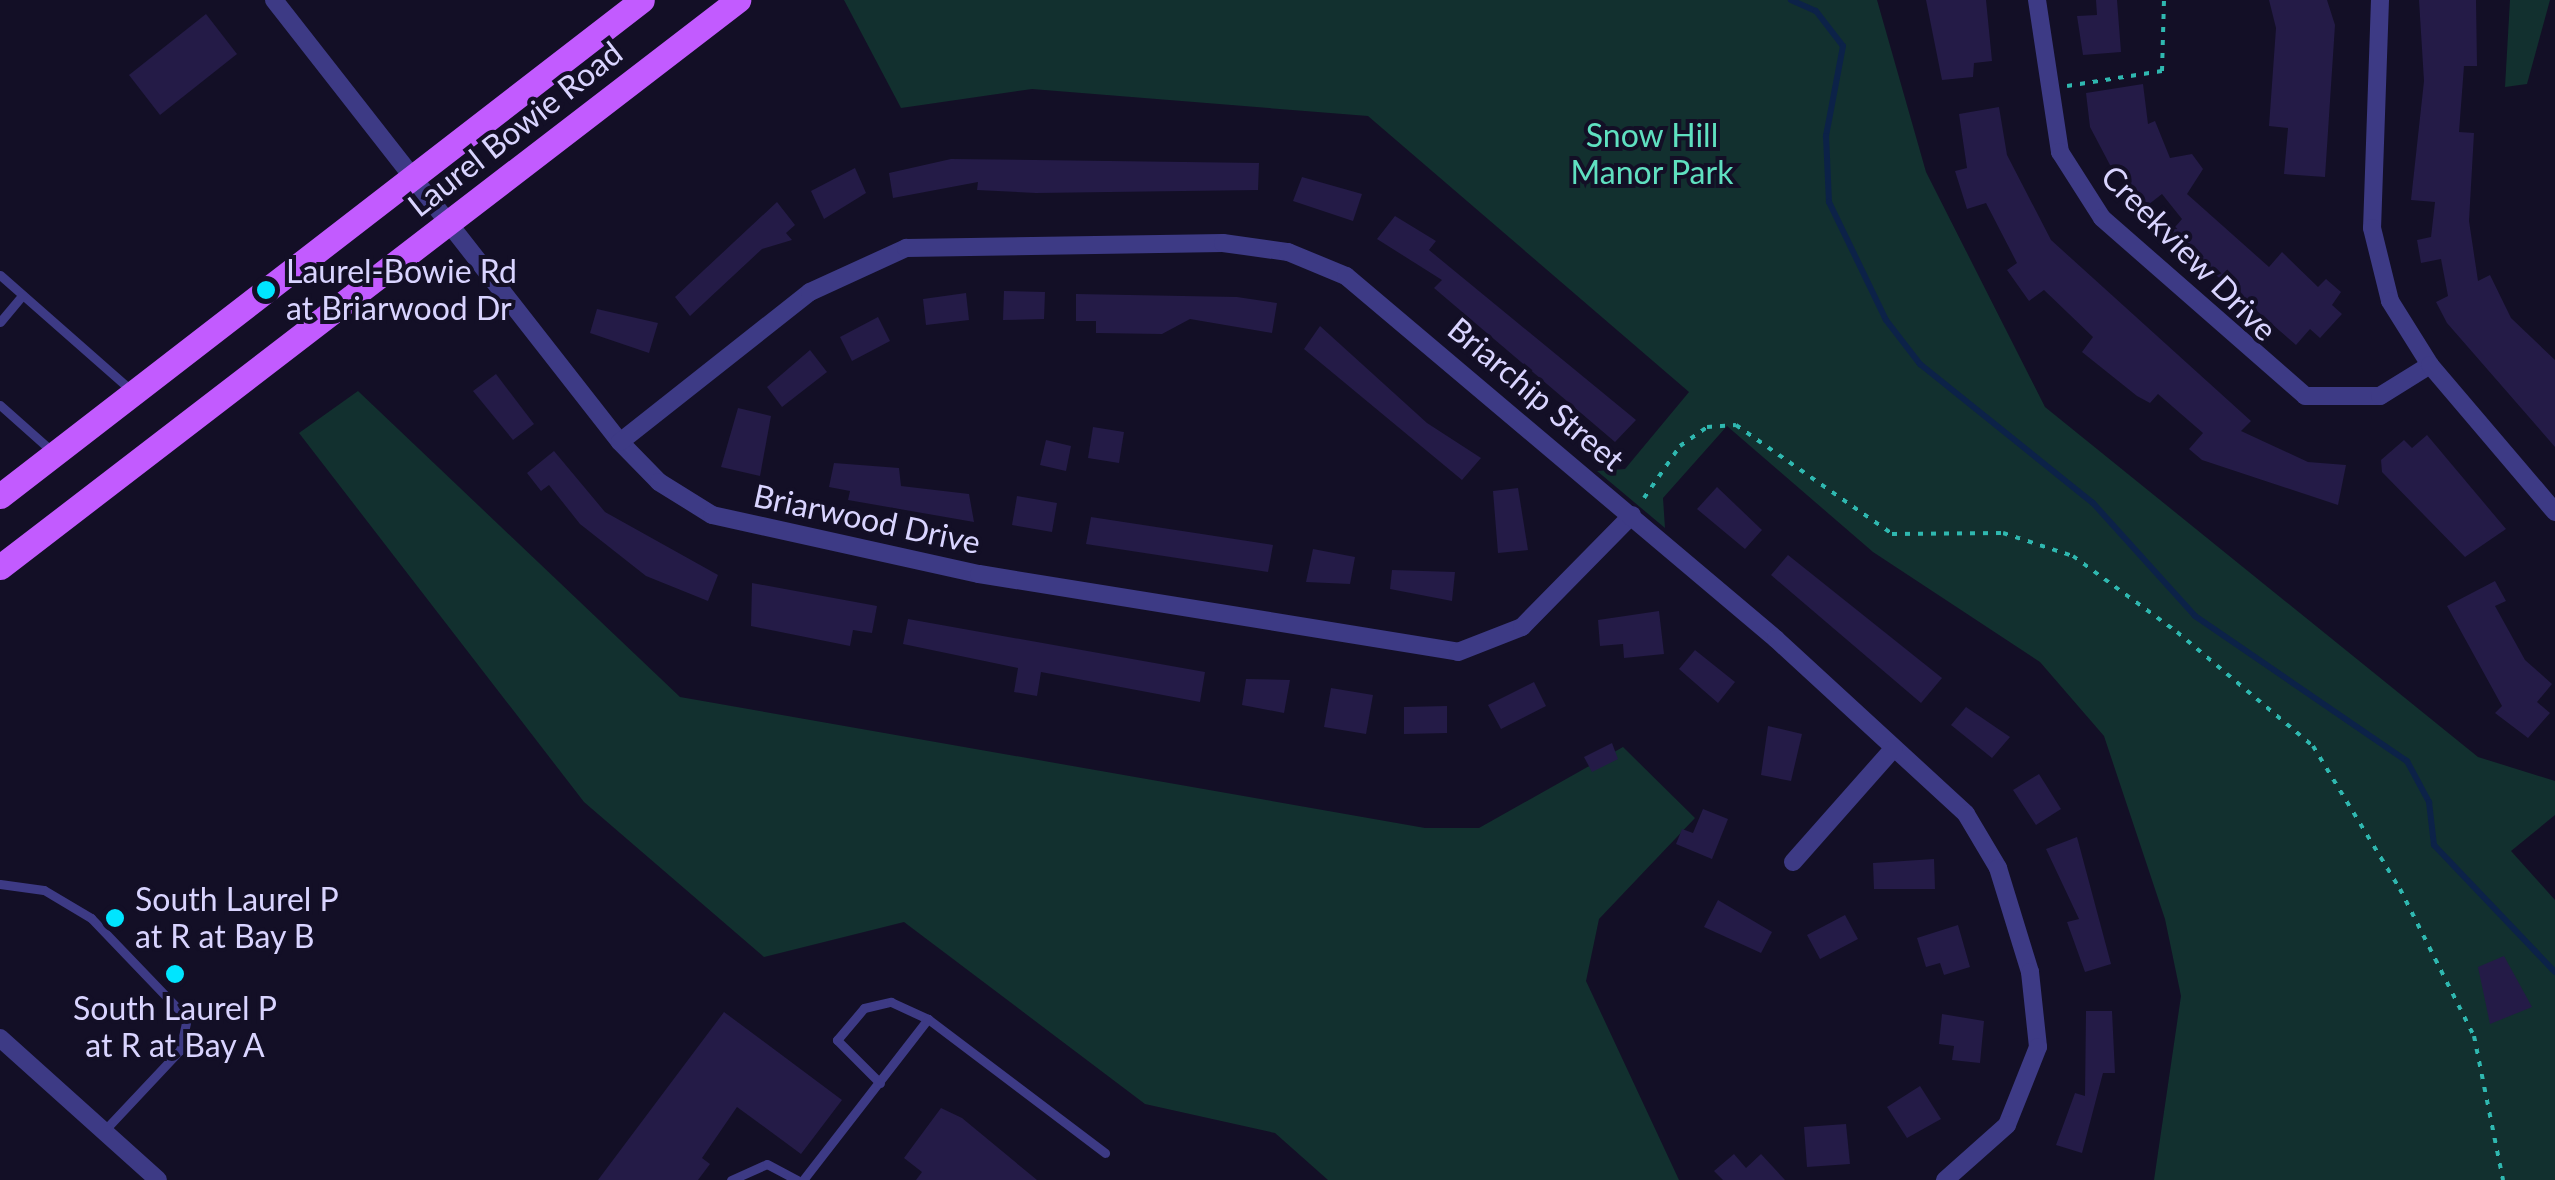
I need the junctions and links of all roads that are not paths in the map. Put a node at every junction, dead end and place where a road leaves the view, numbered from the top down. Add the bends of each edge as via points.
1 (274, 0) edge
2 (642, 0) edge
3 (738, 0) edge
4 (2038, 0) edge
5 (2380, 0) edge
6 (411, 178) junction
7 (446, 223) junction
8 (0, 275) edge
9 (23, 295) junction
10 (0, 322) edge
11 (2430, 365) junction
12 (133, 392) junction
13 (0, 405) edge
14 (620, 442) junction
15 (55, 454) junction
16 (0, 496) edge
17 (2555, 512) edge
18 (1632, 515) junction
19 (0, 567) edge
20 (1894, 748) junction
21 (1793, 862) dead end
22 (0, 884) edge
23 (928, 1020) junction
24 (0, 1038) edge
25 (880, 1083) junction
26 (102, 1132) junction
27 (1104, 1153) dead end
28 (158, 1180) edge
29 (731, 1180) edge
30 (800, 1180) edge
31 (1945, 1180) edge

1 - 6 street, Briarwood Drive
2 - 6 main road, Laurel Bowie Road
3 - 7 main road, Laurel Bowie Road
4 - 11 street, Creekview Drive via 2060,152 2083,196 2294,390 2358,401
5 - 11 street via 2374,247 2390,301
6 - 7 street, Briarwood Drive
6 - 12 main road, Laurel Bowie Road
7 - 14 street, Briarwood Drive
7 - 19 main road, Laurel Bowie Road
8 - 9 lane
9 - 10 lane
9 - 12 lane
11 - 17 street
12 - 15 main road, Laurel Bowie Road
13 - 15 lane
14 - 18 street, Briarwood Drive via 674,493 740,524 1446,652 1478,650 1522,627
14 - 18 street, Briarchip Street via 810,292 887,253 1005,241 1223,243 1288,252 1346,276
15 - 16 main road, Laurel Bowie Road
18 - 20 street, Briarchip Street
20 - 21 street
20 - 31 street, Briarchip Street via 1966,814 1998,868 2038,1018 2023,1104 1987,1148
22 - 26 lane via 44,890 91,918 186,1018 180,1050
23 - 25 lane
23 - 25 lane via 891,1002 844,1023 837,1040 844,1055
23 - 27 lane
24 - 26 street
25 - 30 lane
26 - 28 street
29 - 30 lane via 767,1164

